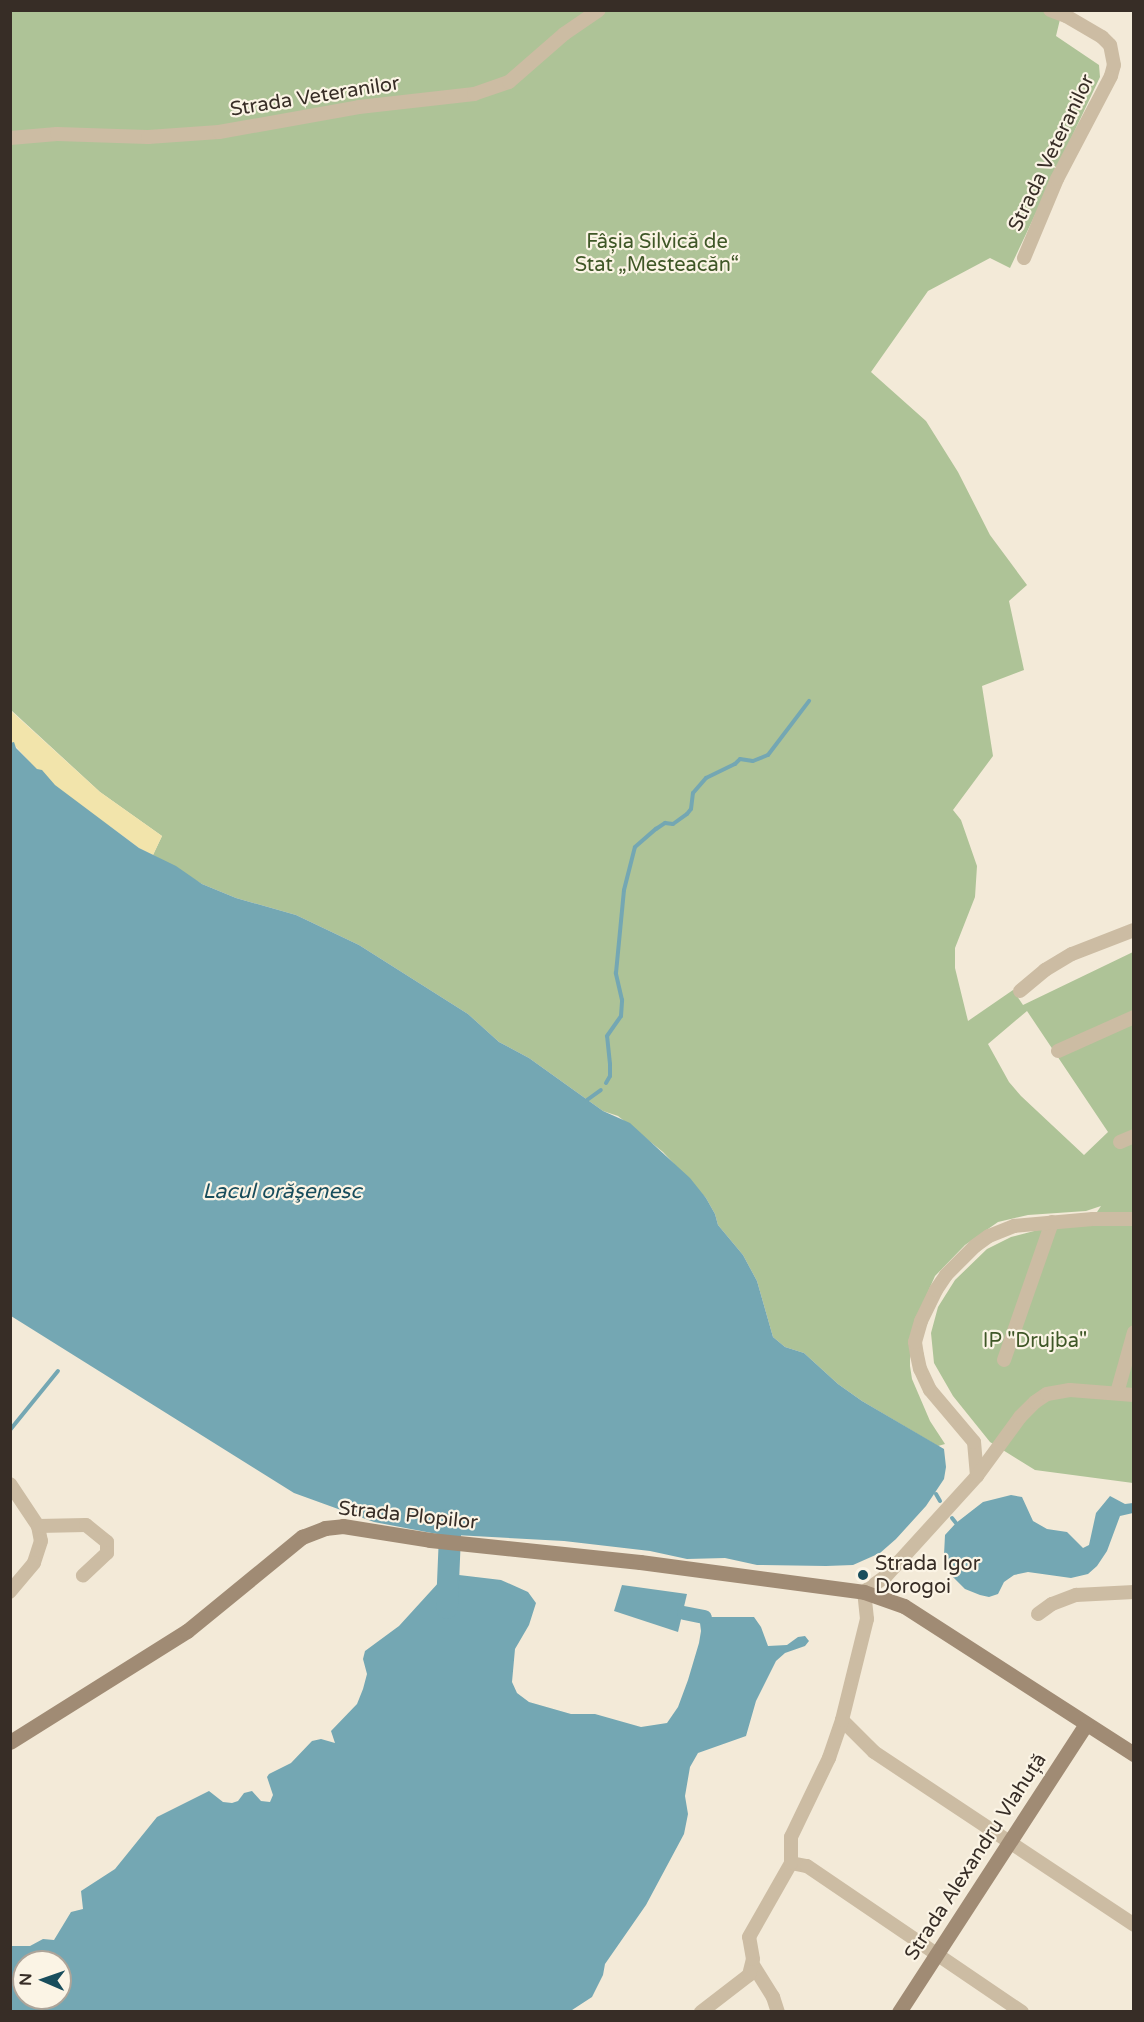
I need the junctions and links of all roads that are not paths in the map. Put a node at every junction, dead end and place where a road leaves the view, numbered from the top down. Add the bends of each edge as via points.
1 (599, 10) edge
2 (1050, 10) edge
3 (1068, 13) edge
4 (10, 138) edge
5 (1024, 258) dead end
6 (1134, 930) edge
7 (1020, 991) dead end
8 (1134, 1017) edge
9 (1058, 1051) dead end
10 (1134, 1136) edge
11 (1120, 1142) dead end
12 (1134, 1219) edge
13 (1052, 1222) junction
14 (1134, 1332) edge
15 (1004, 1360) dead end
16 (1117, 1393) junction
17 (1134, 1395) edge
18 (976, 1476) junction
19 (10, 1484) edge
20 (38, 1526) junction
21 (82, 1575) dead end
22 (10, 1592) edge
23 (864, 1592) junction
24 (1134, 1592) edge
25 (1038, 1614) dead end
26 (843, 1720) junction
27 (1086, 1724) junction
28 (10, 1742) edge
29 (1134, 1754) edge
30 (1010, 1843) junction
31 (791, 1863) junction
32 (1134, 1925) edge
33 (937, 1955) junction
34 (753, 1965) junction
35 (701, 2012) edge
36 (778, 2012) edge
37 (899, 2012) edge
38 (1022, 2012) edge

1 - 4 street, Strada Veteranilor via 508,82 474,94 359,107 219,132
2 - 3 street, Strada Veteranilor
3 - 5 street, Strada Veteranilor via 1110,45 1114,64 1057,179
6 - 7 street via 1072,954
8 - 9 street
10 - 11 street
12 - 13 street
13 - 15 street
13 - 18 street via 1014,1226 975,1246 946,1275 921,1321 915,1342 920,1369 930,1390 974,1442
14 - 16 street
16 - 17 street
16 - 18 street via 1070,1390 1047,1394 1020,1417
18 - 23 street via 886,1576
19 - 20 street
20 - 21 street via 86,1525 107,1542 107,1553
20 - 22 street via 40,1548 30,1570
23 - 26 street via 867,1619
23 - 27 street, Strada Plopilor via 904,1606
23 - 28 street, Strada Plopilor via 366,1529 325,1528 302,1537 187,1631
24 - 25 street via 1076,1595
26 - 30 street via 874,1752
26 - 31 street via 791,1837
27 - 29 street, Strada Plopilor
27 - 30 street, Strada Аlexandru Vlahuță
30 - 32 street
30 - 33 street, Strada Аlexandru Vlahuță
31 - 33 street via 807,1866
31 - 34 street via 749,1937
33 - 37 street, Strada Аlexandru Vlahuță
33 - 38 street
34 - 35 street via 744,1980
34 - 36 street

